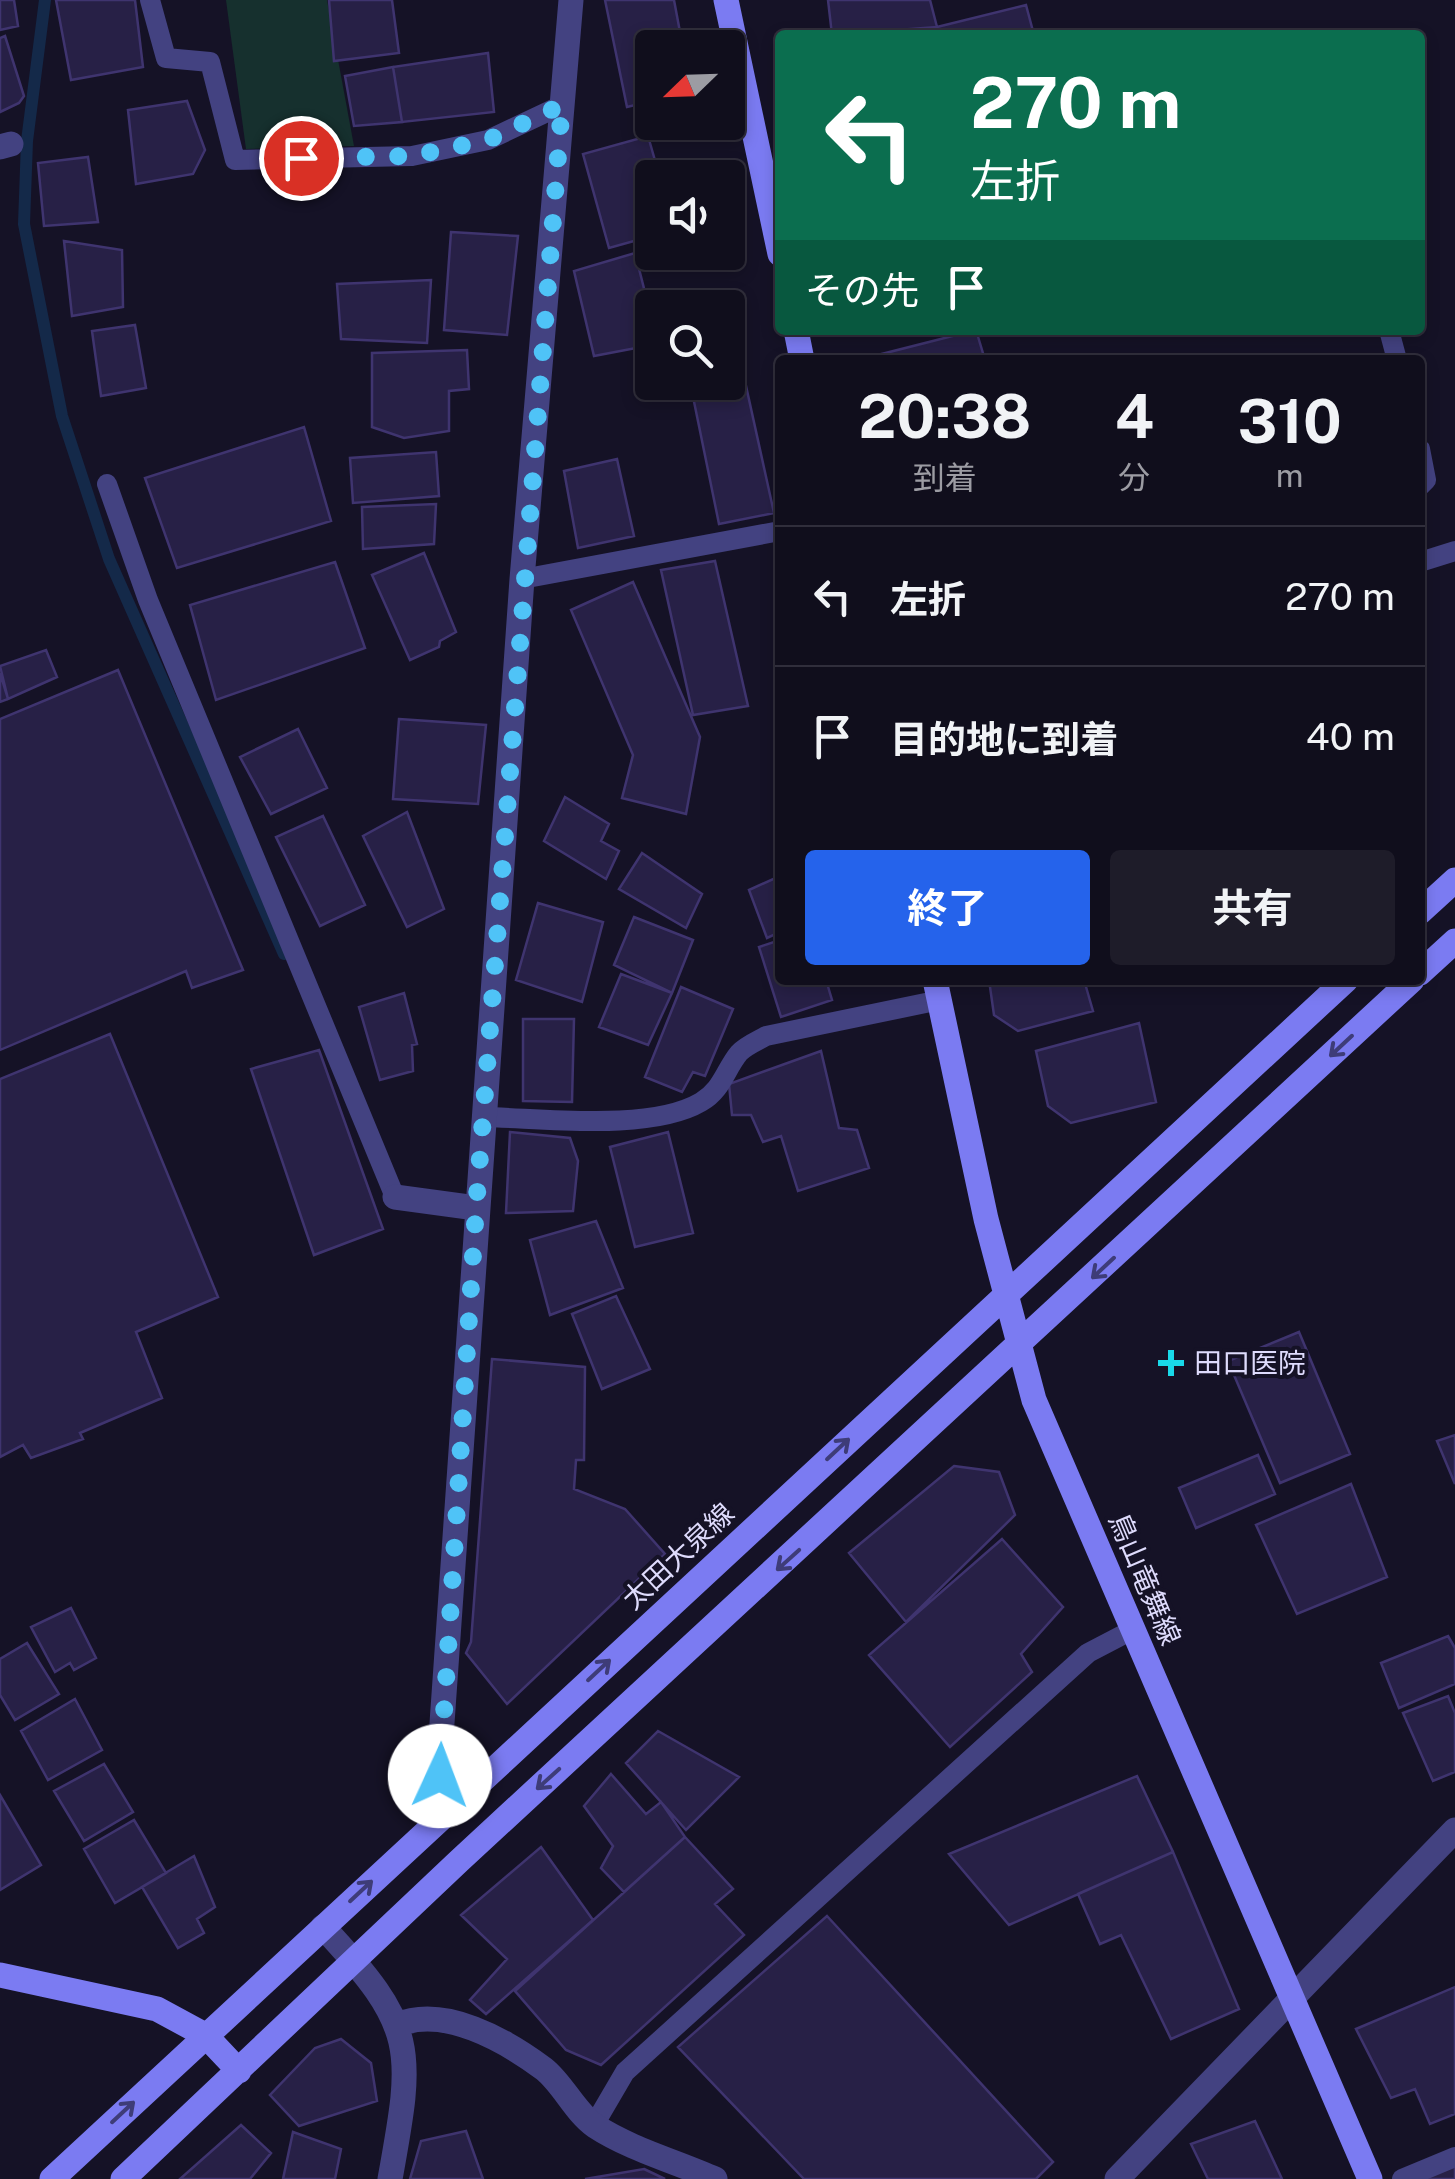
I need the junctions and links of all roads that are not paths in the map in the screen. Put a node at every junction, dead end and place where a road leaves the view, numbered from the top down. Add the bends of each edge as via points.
1 (150, 0) edge
2 (571, 0) edge
3 (726, 0) edge
4 (562, 105) junction
5 (775, 230) edge
6 (107, 484) dead end
7 (775, 532) edge
8 (1455, 552) edge
9 (1425, 561) edge
10 (522, 579) junction
11 (1455, 880) edge
12 (1425, 907) edge
13 (1455, 941) edge
14 (1425, 968) edge
15 (1341, 985) edge
16 (1407, 985) edge
17 (938, 990) edge
18 (483, 1117) junction
19 (395, 1197) joint
20 (476, 1208) junction
21 (1007, 1292) junction
22 (1020, 1347) junction
23 (1134, 1629) junction
24 (443, 1814) junction
25 (1455, 1830) edge
26 (323, 1927) junction
27 (356, 1963) junction
28 (0, 1975) edge
29 (1291, 1999) junction
30 (397, 2025) junction
31 (206, 2035) junction
32 (239, 2071) junction
33 (594, 2125) junction
34 (1455, 2157) edge
35 (52, 2179) edge
36 (124, 2179) edge
37 (390, 2179) edge
38 (714, 2179) edge
39 (1117, 2179) edge
40 (1370, 2179) edge
41 (1402, 2179) edge

1 - 4 lane via 166,58 210,62 235,160 412,156 488,140
2 - 4 street
3 - 5 main road
4 - 10 street
6 - 19 lane via 148,600
7 - 10 lane
8 - 9 lane
10 - 18 street
11 - 12 main road
13 - 14 main road
15 - 21 main road, 太田大泉線
16 -> 22 main road
17 - 18 lane via 766,1036 740,1052 719,1088 677,1112 640,1118
17 - 21 main road, 鳥山竜舞線
18 - 20 street
19 - 20 street
20 - 24 street via 439,1766
21 - 22 main road, 鳥山竜舞線
24 -> 21 main road, 太田大泉線
22 - 23 main road, 鳥山竜舞線 via 1034,1400
22 -> 27 main road via 459,1860
23 - 29 main road, 鳥山竜舞線
23 - 33 lane via 1088,1653 625,2072
26 -> 24 main road, 太田大泉線
25 - 29 street
26 - 27 street
26 - 31 main road, 太田大泉線
27 - 30 street
27 - 32 main road
28 - 31 main road via 157,2010
29 - 39 street
29 - 40 main road, 鳥山竜舞線
30 - 33 street via 431,2016 486,2036 545,2070
30 - 37 street via 407,2070
31 - 32 main road
35 -> 31 main road, 太田大泉線
32 - 36 main road
33 - 38 street
34 - 41 lane

